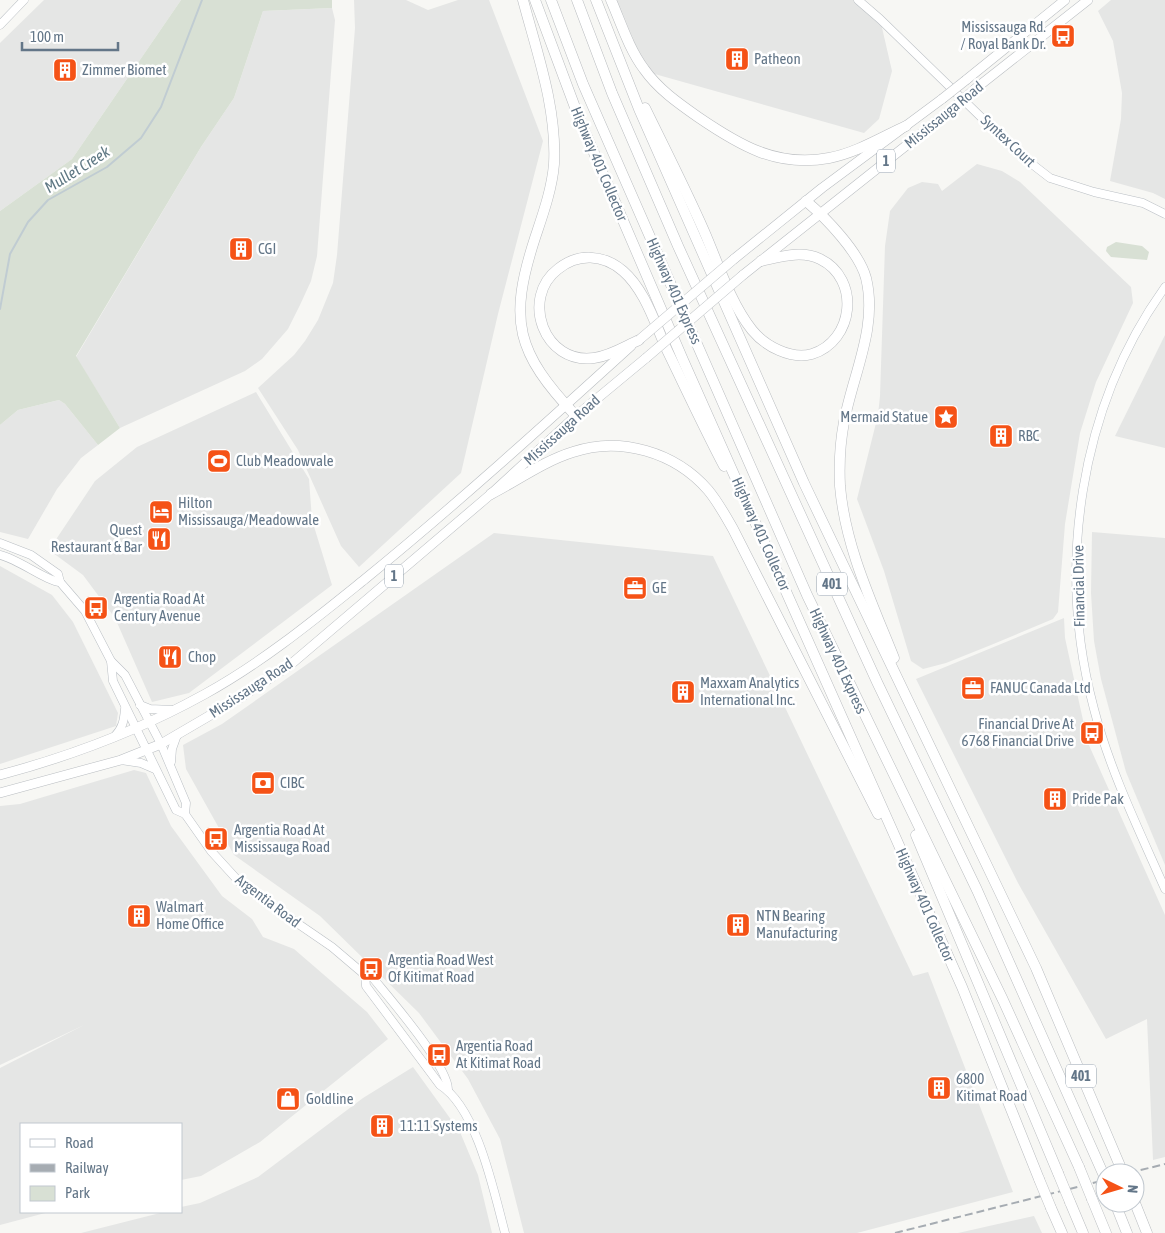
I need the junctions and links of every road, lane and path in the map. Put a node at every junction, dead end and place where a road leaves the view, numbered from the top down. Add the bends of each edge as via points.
1 (24, 0) edge
2 (523, 0) edge
3 (534, 0) edge
4 (551, 0) edge
5 (578, 0) edge
6 (596, 0) edge
7 (611, 0) edge
8 (858, 0) edge
9 (1065, 0) edge
10 (1088, 0) edge
11 (0, 25) edge
12 (608, 31) junction
13 (906, 126) junction
14 (806, 201) junction
15 (821, 213) junction
16 (1165, 214) edge
17 (761, 261) junction
18 (1165, 287) edge
19 (639, 340) junction
20 (566, 405) junction
21 (576, 416) junction
22 (491, 494) junction
23 (0, 543) edge
24 (766, 545) junction
25 (0, 555) edge
26 (60, 582) junction
27 (111, 661) junction
28 (140, 705) junction
29 (125, 707) junction
30 (175, 710) junction
31 (150, 722) junction
32 (135, 729) junction
33 (177, 735) junction
34 (874, 737) junction
35 (112, 739) junction
36 (161, 744) junction
37 (146, 751) junction
38 (933, 753) junction
39 (122, 760) junction
40 (171, 764) junction
41 (155, 770) junction
42 (0, 775) edge
43 (0, 793) edge
44 (186, 814) junction
45 (1165, 889) edge
46 (364, 975) junction
47 (962, 988) junction
48 (448, 1090) junction
49 (1098, 1163) edge
50 (1118, 1163) edge
51 (1119, 1213) edge
52 (1139, 1213) edge
53 (505, 1233) edge
54 (1062, 1233) edge
55 (1082, 1233) edge
56 (1106, 1233) edge
57 (1127, 1233) edge
58 (1147, 1233) edge

1 - 11 street
2 - 20 highway via 553,124 554,165 548,199 520,292 519,326 530,357
3 - 24 highway, Highway 401 Collector via 579,118
4 - 34 highway, Highway 401 Express / 401 via 583,84 753,474
5 - 49 highway, Highway 401 Express / 401 via 612,93 678,246 877,682 977,890
6 - 12 highway, 401
7 - 13 highway via 629,42 644,68 661,88 733,141 757,152 805,161 830,158
8 - 16 street, Syntex Court via 1019,154 1050,178 1143,204
9 - 13 main road, Mississauga Road / 1, bridge
10 - 15 main road, Mississauga Road / 1, bridge
12 - 17 highway via 714,257 752,330 768,344 790,355 811,354 834,340 845,323 848,306 845,287 835,270 820,259 803,255
12 - 38 highway, 401 via 639,110 804,484
13 - 14 main road, Mississauga Road / 1
14 - 15 highway
14 - 19 main road, Mississauga Road / 1, bridge
15 - 17 main road, Mississauga Road / 1
15 - 38 highway via 862,269 870,303 868,332 852,386 841,443 840,487 844,512 870,600
17 - 21 main road, Mississauga Road / 1, bridge
18 - 45 street, Financial Drive via 1130,344 1099,423 1083,488 1076,567 1081,648 1094,712 1108,755
19 - 20 main road, Mississauga Road / 1
19 - 24 highway via 613,354 592,359 560,350 546,335 538,317 539,297 549,276 566,262 584,257 604,259 624,271 638,288 703,428
20 - 21 highway
20 - 30 main road, Mississauga Road / 1 via 323,613 255,664
21 - 22 main road, Mississauga Road / 1
22 - 33 main road, Mississauga Road / 1 via 290,665
22 - 47 highway via 560,457 603,446 634,447 664,457 707,489 732,529 864,783
23 - 26 street, Argentia Road via 30,555 58,574
24 - 47 highway, Highway 401 Collector
25 - 26 street, Argentia Road via 26,564 53,582
26 - 27 street, Argentia Road via 85,611
27 - 28 street, Argentia Road via 125,675
27 - 29 street, Argentia Road via 112,681
28 - 30 street via 150,709
28 - 31 street, Argentia Road
29 - 32 street, Argentia Road
29 - 35 street via 124,722
30 - 31 main road, Mississauga Road / 1
31 - 32 main road, Mississauga Road / 1
31 - 36 street, Argentia Road
32 - 35 main road, Mississauga Road / 1
32 - 37 street, Argentia Road
33 - 36 main road, Mississauga Road / 1
33 - 40 street
34 - 55 highway, bridge
34 - 56 highway, Highway 401 Express / 401, bridge via 1003,1000
35 - 42 main road, Mississauga Road / 1
36 - 37 main road, Mississauga Road / 1
36 - 40 street, Argentia Road
37 - 39 main road, Mississauga Road / 1
37 - 41 street, Argentia Road
38 - 50 highway, 401 via 1036,968
39 - 41 street via 142,763
39 - 43 main road, Mississauga Road / 1
40 - 44 street, Argentia Road via 186,803
41 - 44 street, Argentia Road via 176,810
44 - 46 street, Argentia Road via 211,851 243,886 332,947
46 - 48 street, Argentia Road via 366,986 440,1085
46 - 48 street, Argentia Road via 373,978 410,1025 448,1082
47 - 54 highway, Highway 401 Collector, bridge
48 - 53 street, Argentia Road via 476,1133
51 - 57 highway
52 - 58 highway

